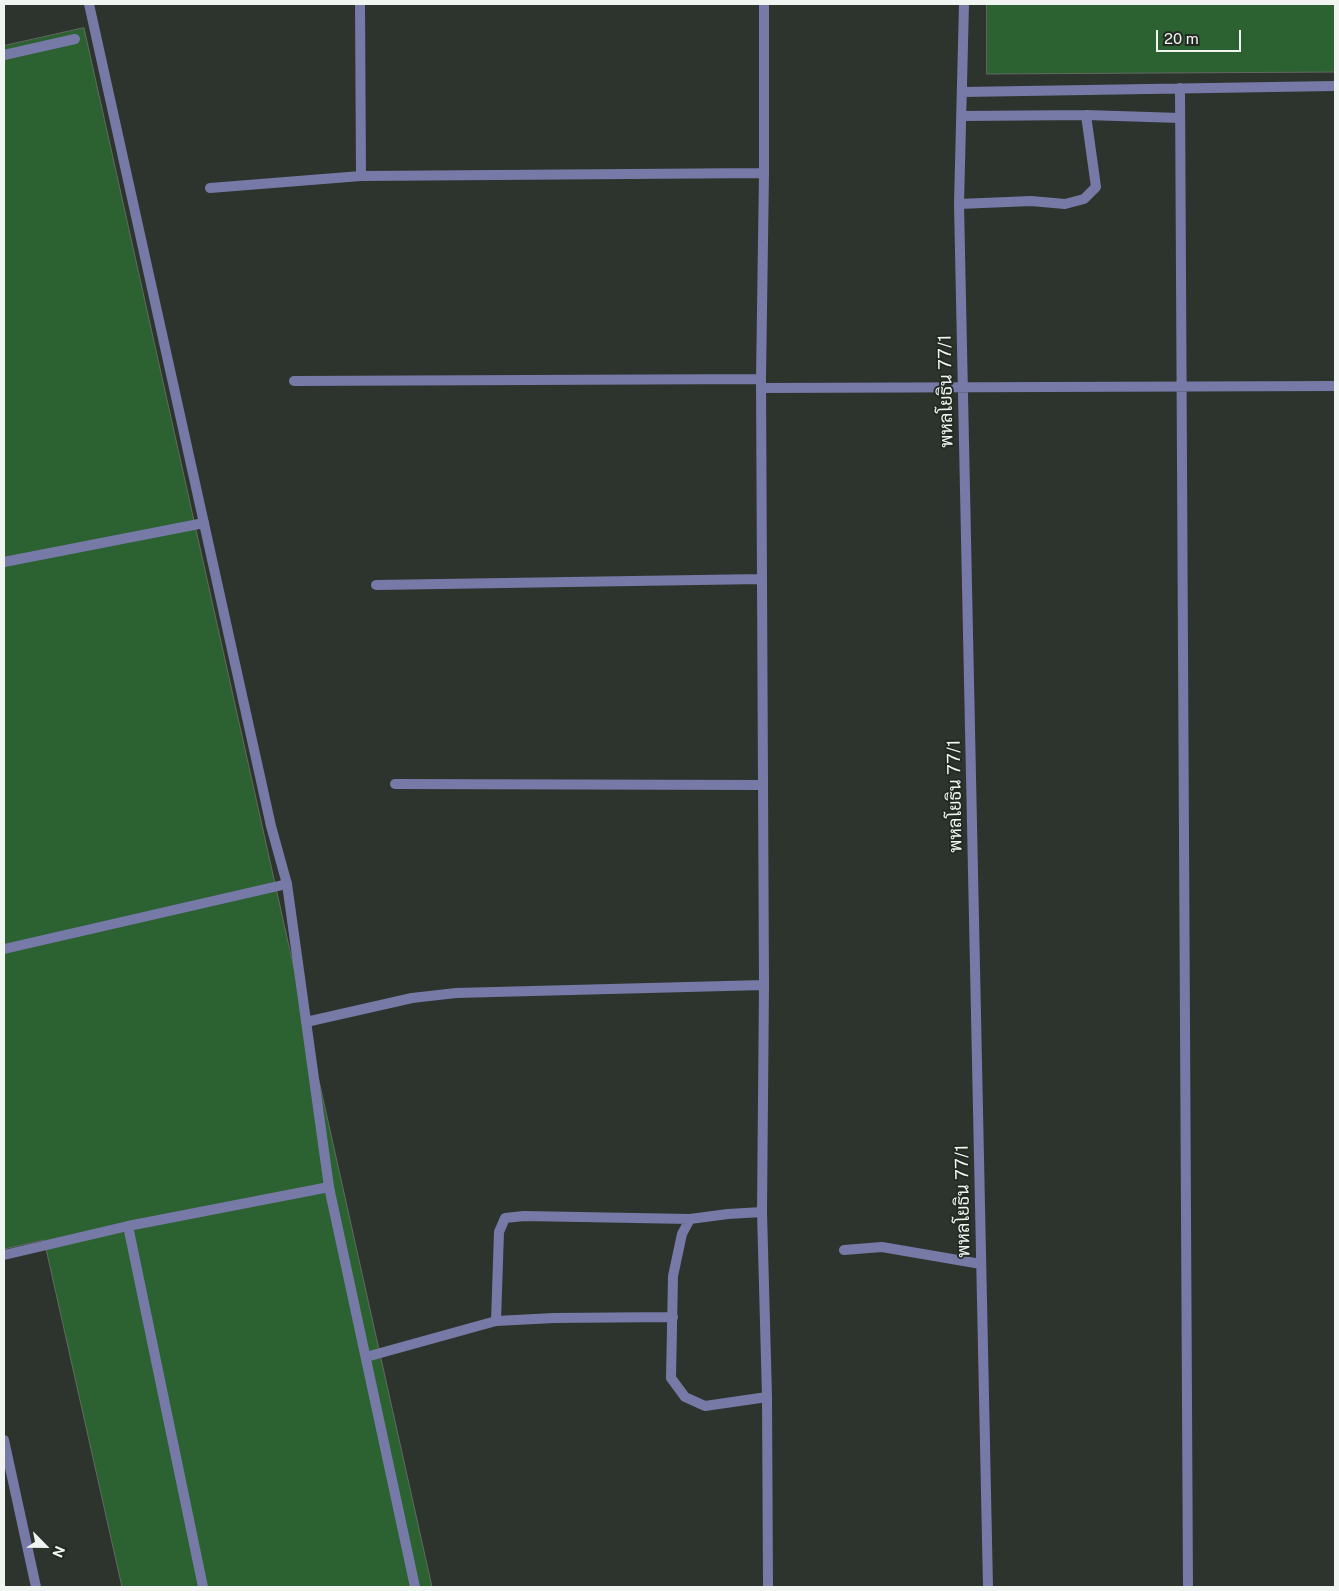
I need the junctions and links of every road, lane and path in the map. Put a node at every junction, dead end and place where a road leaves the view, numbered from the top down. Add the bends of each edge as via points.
1 (89, 4) edge
2 (360, 4) edge
3 (764, 4) edge
4 (964, 4) edge
5 (75, 39) dead end
6 (4, 55) edge
7 (1335, 86) edge
8 (1180, 88) junction
9 (962, 92) junction
10 (1086, 115) junction
11 (962, 116) junction
12 (1180, 118) junction
13 (764, 173) junction
14 (361, 176) junction
15 (210, 188) dead end
16 (959, 204) junction
17 (294, 381) dead end
18 (761, 384) junction
19 (963, 386) junction
20 (1335, 386) edge
21 (1182, 387) junction
22 (204, 523) junction
23 (4, 562) edge
24 (762, 579) junction
25 (376, 585) dead end
26 (395, 784) dead end
27 (763, 785) junction
28 (287, 884) junction
29 (4, 948) edge
30 (764, 985) junction
31 (306, 1022) junction
32 (329, 1187) junction
33 (762, 1212) junction
34 (690, 1219) junction
35 (128, 1226) junction
36 (844, 1250) dead end
37 (4, 1255) edge
38 (981, 1264) junction
39 (673, 1317) junction
40 (496, 1321) junction
41 (366, 1358) junction
42 (767, 1397) junction
43 (4, 1440) edge
44 (36, 1587) edge
45 (203, 1587) edge
46 (415, 1587) edge
47 (768, 1587) edge
48 (988, 1587) edge
49 (1188, 1587) edge

1 - 22 street
2 - 14 street
3 - 13 street
4 - 9 street, พหลโยธิน 77/1
5 - 6 street
7 - 8 street
8 - 9 street
8 - 12 street
9 - 11 street, พหลโยธิน 77/1
10 - 11 street
10 - 12 street
10 - 16 street via 1096,187 1084,199 1065,204 1031,201
11 - 16 street, พหลโยธิน 77/1
12 - 21 street
13 - 14 street
13 - 18 street
14 - 15 street
16 - 19 street, พหลโยธิน 77/1
17 - 18 street
18 - 19 street
18 - 24 street
19 - 21 street
19 - 38 street, พหลโยธิน 77/1
20 - 21 street
21 - 49 street
22 - 23 street
22 - 28 street via 271,826
24 - 25 street
24 - 27 street
26 - 27 street
27 - 30 street
28 - 29 street
28 - 31 street
30 - 31 street via 456,993 412,998
30 - 33 street
31 - 32 street
32 - 35 street
32 - 41 street
33 - 34 street
33 - 42 street
34 - 39 street via 682,1234 673,1276
34 - 40 street via 505,1218 498,1232
35 - 37 street
35 - 45 street
36 - 38 street via 882,1247
38 - 48 street, พหลโยธิน 77/1
39 - 40 street
39 - 42 street via 671,1378 685,1397 705,1406
40 - 41 street
41 - 46 street
42 - 47 street
43 - 44 street

